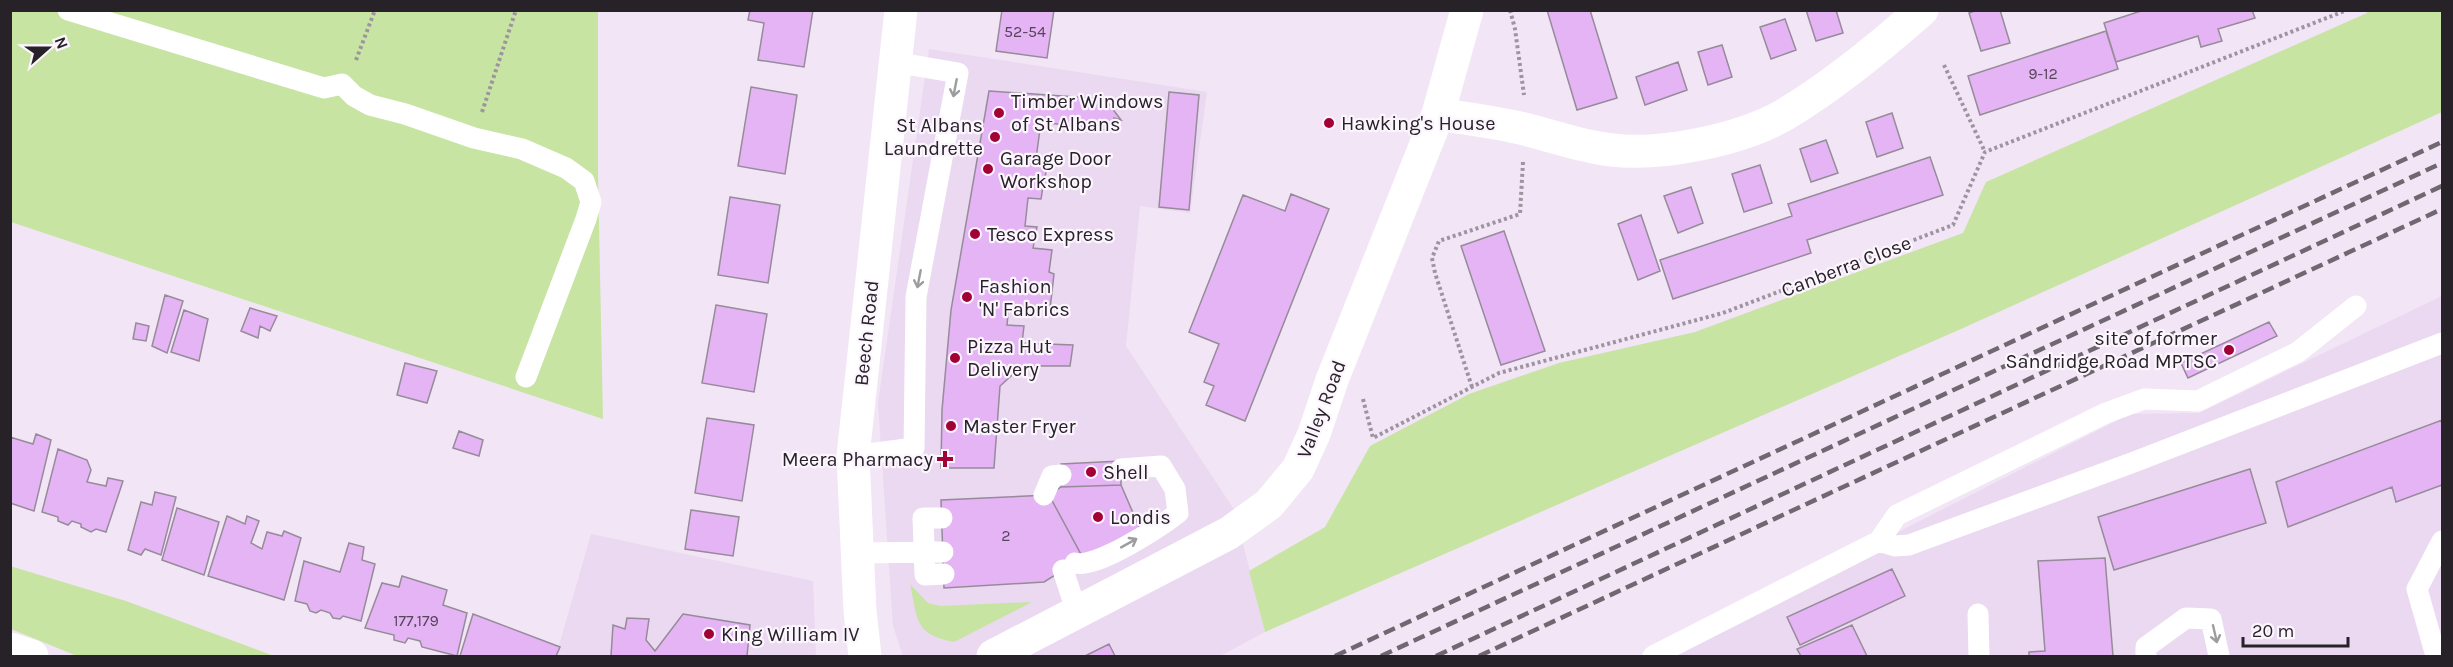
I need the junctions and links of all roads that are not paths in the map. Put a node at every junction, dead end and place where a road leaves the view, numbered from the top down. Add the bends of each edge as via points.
1 (68, 10) edge
2 (901, 10) edge
3 (1467, 10) edge
4 (1922, 10) edge
5 (894, 62) junction
6 (1438, 114) junction
7 (2356, 306) dead end
8 (2442, 343) edge
9 (526, 377) dead end
10 (853, 456) junction
11 (1121, 469) dead end
12 (1061, 475) dead end
13 (1044, 495) dead end
14 (942, 518) dead end
15 (1878, 541) junction
16 (2442, 541) edge
17 (933, 552) junction
18 (857, 553) junction
19 (944, 574) dead end
20 (1077, 613) junction
21 (1978, 614) dead end
22 (10, 649) edge
23 (32, 657) edge
24 (865, 657) edge
25 (993, 657) edge
26 (1653, 657) edge
27 (1979, 657) edge
28 (2146, 657) edge
29 (2219, 657) edge
30 (2436, 657) edge

1 - 9 lane via 324,88 342,84 370,105 522,149 566,168 584,181 591,202
2 - 5 street, Beech Road
3 - 6 street, Valley Road
4 - 6 street via 1881,47 1783,115 1702,144 1612,151 1526,129
5 - 10 street, Beech Road
5 -> 10 lane via 958,73 916,297 914,447
6 - 20 street, Valley Road via 1298,469 1269,504 1228,533
7 - 15 lane via 2298,352 2198,401 2144,399 2106,413 1897,515
8 - 15 lane via 1909,545
10 - 18 street, Beech Road
20 -> 11 lane via 1069,566 1106,556 1178,513 1175,489 1161,466
12 - 13 lane via 1052,476
14 - 17 lane via 923,518
15 - 26 lane
16 - 30 lane via 2417,589
17 - 18 lane
17 - 19 lane via 925,575
18 - 24 street, Beech Road
20 - 25 street, Valley Road
21 - 27 lane
22 - 23 street
28 -> 29 lane via 2146,647 2186,618 2211,619

